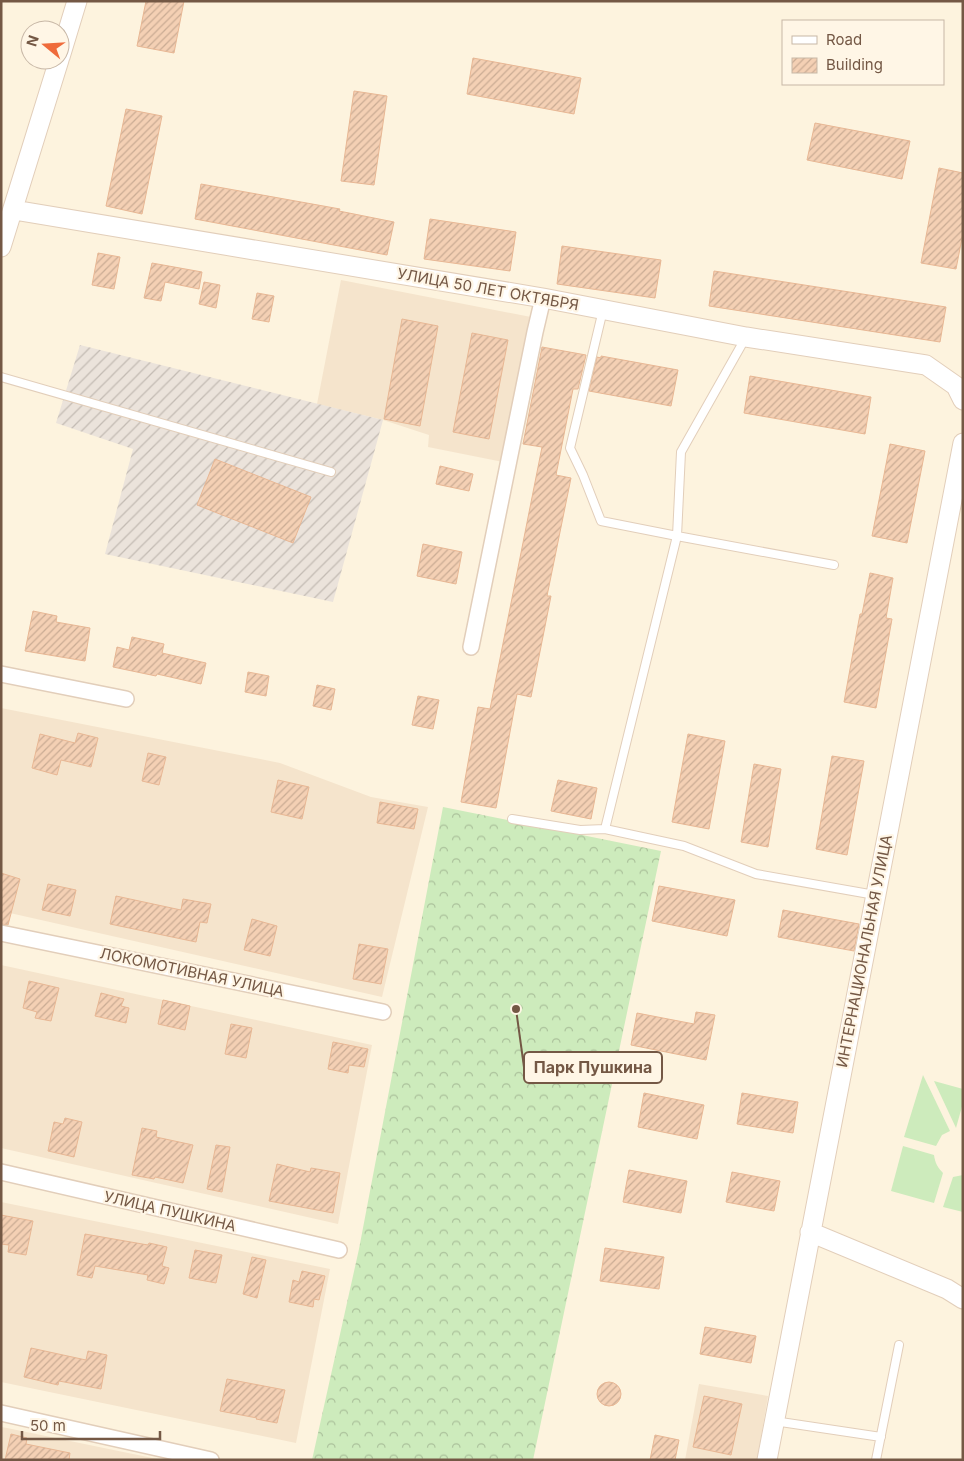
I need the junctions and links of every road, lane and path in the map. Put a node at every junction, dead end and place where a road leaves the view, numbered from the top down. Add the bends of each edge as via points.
1 (77, 1) edge
2 (70, 24) edge
3 (56, 70) edge
4 (14, 210) junction
5 (1, 247) edge
6 (543, 298) junction
7 (603, 309) junction
8 (746, 337) junction
9 (1, 377) edge
10 (960, 389) edge
11 (963, 443) edge
12 (331, 472) dead end
13 (676, 536) junction
14 (834, 565) dead end
15 (471, 647) dead end
16 (1, 674) edge
17 (126, 699) dead end
18 (512, 819) dead end
19 (605, 829) junction
20 (875, 895) junction
21 (1, 932) edge
22 (383, 1012) dead end
23 (1, 1172) edge
24 (810, 1232) junction
25 (339, 1250) dead end
26 (963, 1299) edge
27 (899, 1345) dead end
28 (1, 1414) edge
29 (774, 1421) junction
30 (881, 1437) junction
31 (211, 1460) edge
32 (766, 1460) edge
33 (876, 1460) edge

1 - 2 street
3 - 4 street
4 - 5 street
4 - 6 street, УЛИЦА 50 ЛЕТ ОКТЯБРЯ
6 - 7 street, УЛИЦА 50 ЛЕТ ОКТЯБРЯ
6 - 15 street
7 - 8 street, УЛИЦА 50 ЛЕТ ОКТЯБРЯ
7 - 13 lane via 570,448 601,521
8 - 10 street, УЛИЦА 50 ЛЕТ ОКТЯБРЯ via 926,365
8 - 13 lane via 681,452
9 - 12 lane
11 - 20 street, ИНТЕРНАЦИОНАЛЬНАЯ УЛИЦА
13 - 14 lane
13 - 19 lane
16 - 17 street
18 - 19 lane via 580,830
19 - 20 lane via 684,846 756,874
20 - 24 street, ИНТЕРНАЦИОНАЛЬНАЯ УЛИЦА
21 - 22 street, ЛОКОМОТИВНАЯ УЛИЦА
23 - 25 street, УЛИЦА ПУШКИНА
24 - 26 street via 947,1289
24 - 29 street, ИНТЕРНАЦИОНАЛЬНАЯ УЛИЦА
27 - 30 lane
28 - 31 street
29 - 30 lane
29 - 32 street, ИНТЕРНАЦИОНАЛЬНАЯ УЛИЦА
30 - 33 lane

